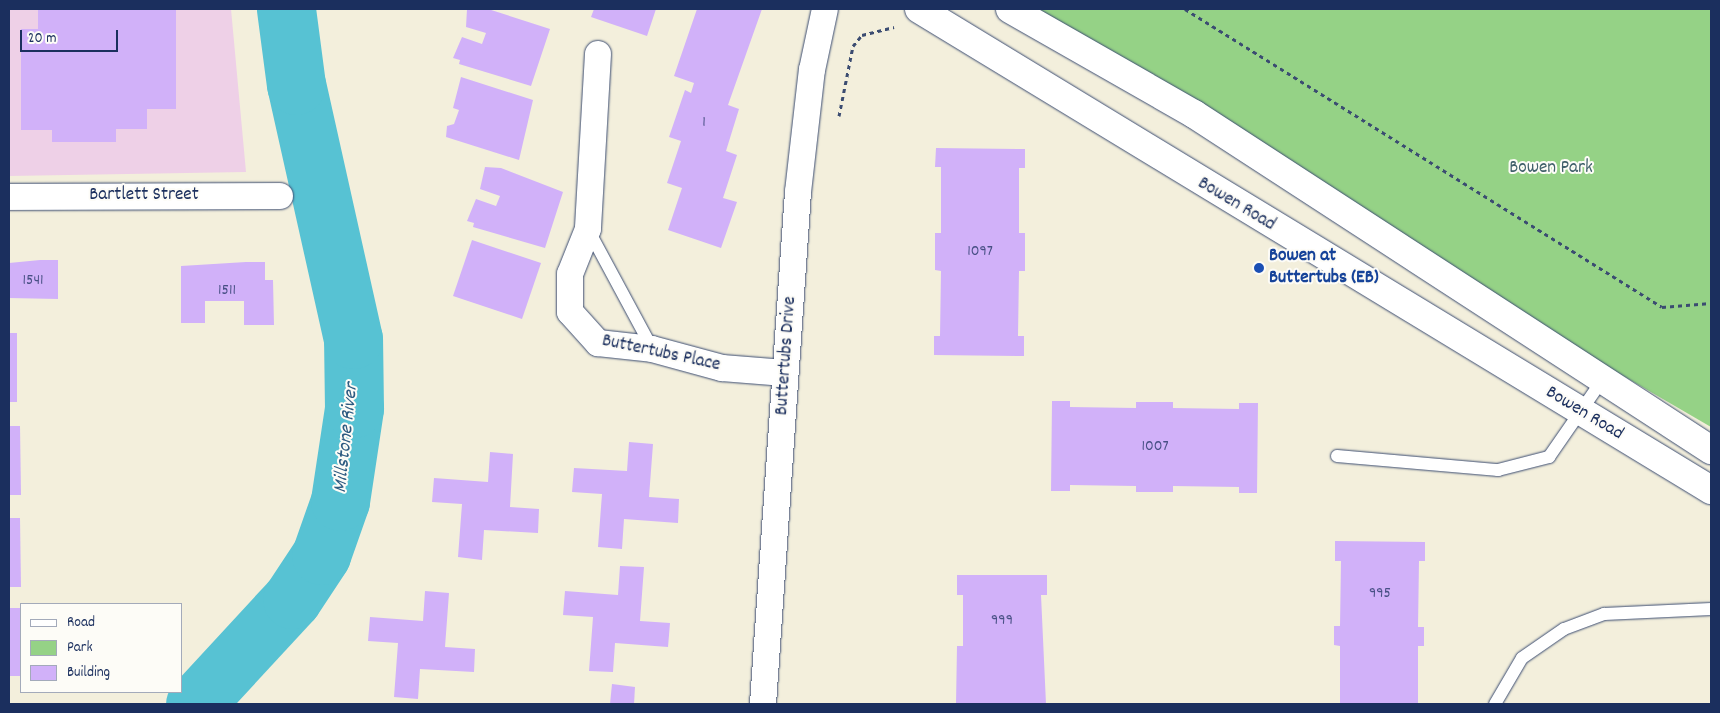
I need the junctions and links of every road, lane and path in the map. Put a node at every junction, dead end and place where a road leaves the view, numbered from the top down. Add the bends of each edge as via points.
1 (825, 9) edge
2 (918, 9) edge
3 (1010, 9) edge
4 (1185, 9) edge
5 (897, 28) dead end
6 (598, 54) dead end
7 (838, 124) dead end
8 (280, 196) dead end
9 (9, 197) edge
10 (588, 229) junction
11 (1711, 302) edge
12 (652, 349) junction
13 (785, 373) junction
14 (1603, 379) junction
15 (1582, 412) junction
16 (1711, 450) edge
17 (1337, 456) dead end
18 (1711, 490) edge
19 (1711, 609) edge
20 (762, 704) edge
21 (1495, 704) edge

1 - 13 street, Buttertubs Drive via 798,192
2 - 15 main road, Bowen Road
3 - 14 main road, Bowen Road via 1194,114
4 - 11 path via 1662,307
5 - 7 path via 862,35 853,46
6 - 10 street, Buttertubs Place
8 - 9 street, Bartlett Street
10 - 12 lane
10 - 12 street, Buttertubs Place via 570,274 570,312 598,343
12 - 13 street, Buttertubs Place via 722,368
13 - 20 street, Buttertubs Drive
14 - 15 lane
14 - 16 main road, Bowen Road
15 - 17 lane via 1549,457 1498,470
15 - 18 main road, Bowen Road
19 - 21 lane via 1604,614 1564,629 1522,658

